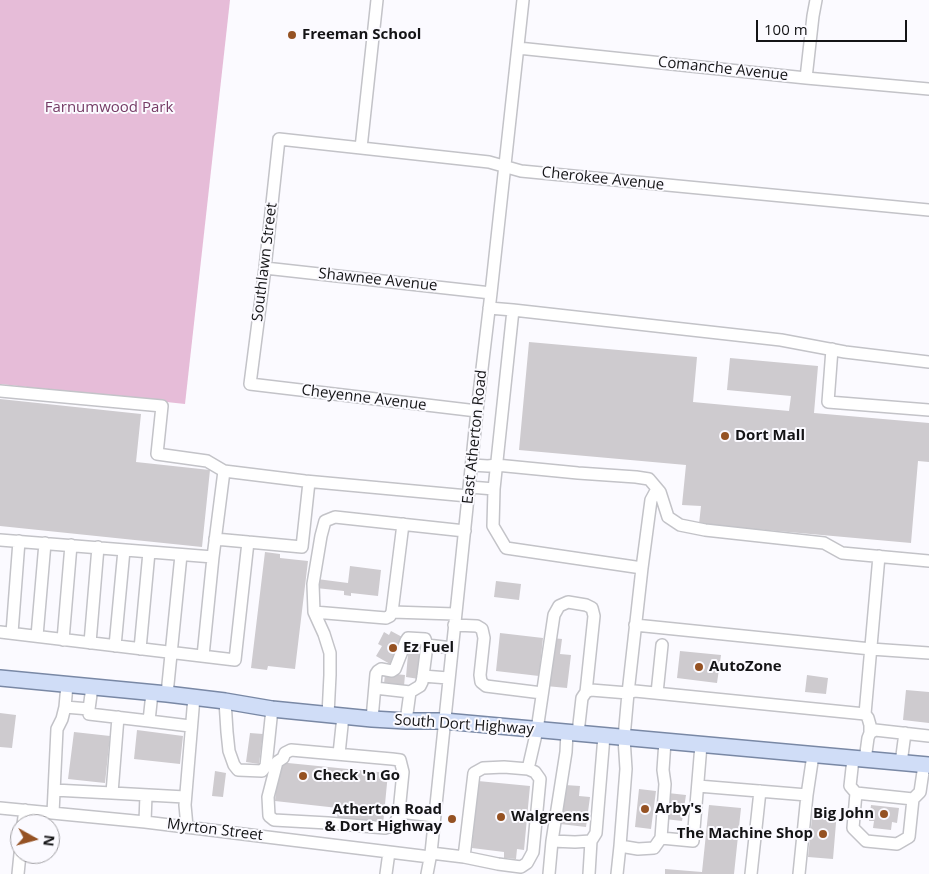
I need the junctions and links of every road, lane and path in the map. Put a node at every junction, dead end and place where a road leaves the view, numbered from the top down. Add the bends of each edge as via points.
1 (377, 0) edge
2 (523, 0) edge
3 (816, 0) edge
4 (518, 48) junction
5 (806, 78) junction
6 (929, 89) edge
7 (278, 139) joint
8 (361, 148) junction
9 (504, 167) junction
10 (929, 210) edge
11 (265, 268) junction
12 (491, 293) junction
13 (489, 308) junction
14 (513, 310) junction
15 (832, 349) junction
16 (929, 362) edge
17 (250, 384) joint
18 (0, 391) edge
19 (929, 410) edge
20 (477, 411) junction
21 (496, 464) junction
22 (472, 465) junction
23 (224, 471) junction
24 (309, 482) junction
25 (494, 489) junction
26 (657, 489) junction
27 (469, 492) junction
28 (403, 524) junction
29 (465, 531) junction
30 (215, 539) junction
31 (0, 540) edge
32 (19, 541) junction
33 (248, 542) junction
34 (45, 543) junction
35 (71, 545) junction
36 (98, 548) junction
37 (124, 550) junction
38 (149, 552) junction
39 (181, 555) junction
40 (879, 556) junction
41 (213, 557) junction
42 (929, 561) edge
43 (642, 568) junction
44 (314, 612) junction
45 (392, 612) junction
46 (455, 620) junction
47 (636, 625) junction
48 (6, 633) edge
49 (37, 636) junction
50 (64, 640) junction
51 (90, 643) junction
52 (662, 645) dead end
53 (115, 646) junction
54 (427, 646) junction
55 (140, 648) junction
56 (452, 648) junction
57 (870, 649) junction
58 (171, 652) junction
59 (929, 653) edge
60 (202, 656) junction
61 (423, 676) junction
62 (0, 678) edge
63 (448, 678) junction
64 (66, 685) junction
65 (92, 687) junction
66 (375, 688) junction
67 (410, 692) junction
68 (586, 692) junction
69 (160, 693) junction
70 (542, 693) junction
71 (628, 693) junction
72 (657, 693) junction
73 (194, 697) junction
74 (225, 701) junction
75 (65, 707) junction
76 (89, 709) junction
77 (272, 709) junction
78 (865, 714) junction
79 (335, 715) junction
80 (118, 718) junction
81 (372, 719) junction
82 (149, 721) junction
83 (406, 721) junction
84 (444, 721) junction
85 (190, 726) junction
86 (537, 730) junction
87 (573, 733) junction
88 (870, 733) junction
89 (905, 733) junction
90 (604, 736) junction
91 (929, 736) edge
92 (624, 738) junction
93 (665, 741) junction
94 (701, 745) junction
95 (339, 754) junction
96 (812, 755) junction
97 (859, 759) junction
98 (901, 763) junction
99 (927, 765) edge
100 (528, 769) junction
101 (698, 786) junction
102 (54, 790) junction
103 (760, 791) junction
104 (856, 793) junction
105 (112, 794) junction
106 (146, 795) junction
107 (807, 795) junction
108 (185, 797) junction
109 (913, 799) junction
110 (0, 808) edge
111 (25, 810) junction
112 (399, 812) junction
113 (53, 813) junction
114 (24, 814) edge
115 (434, 816) junction
116 (146, 822) junction
117 (187, 827) junction
118 (662, 838) junction
119 (552, 841) junction
120 (592, 841) junction
121 (620, 846) junction
122 (389, 852) junction
123 (430, 855) junction
124 (464, 857) junction
125 (386, 874) edge
126 (427, 874) edge
127 (549, 874) edge
128 (589, 874) edge
129 (617, 874) edge
130 (751, 874) edge
131 (800, 874) edge

1 - 8 street
2 - 4 street, East Atherton Road
3 - 5 street
4 - 5 street, Comanche Avenue
4 - 9 street, East Atherton Road
5 - 6 street, Comanche Avenue
7 - 8 street, Cherokee Avenue
7 - 11 street, Southlawn Street
8 - 9 street, Cherokee Avenue via 488,162
9 - 10 street, Cherokee Avenue
9 - 12 street, East Atherton Road
11 - 12 street, Shawnee Avenue
11 - 17 street, Southlawn Street
12 - 13 street, East Atherton Road
13 - 14 street
13 - 20 street, East Atherton Road
14 - 15 street via 782,340
14 - 21 street
15 - 16 street
15 - 19 street via 828,402
17 - 20 street, Cheyenne Avenue
18 - 23 street via 162,406 158,454 207,461
20 - 22 street, East Atherton Road
21 - 22 street
21 - 25 street
21 - 26 street via 636,477 650,480
22 - 27 street, East Atherton Road
23 - 24 street
23 - 30 street
24 - 27 street
24 - 33 street via 302,547
25 - 27 street
25 - 43 street via 493,526 506,548
26 - 40 street via 668,517 680,525 824,543 842,553
26 - 43 street via 651,500
27 - 29 street, East Atherton Road
28 - 29 street
28 - 44 street via 336,517 325,521 313,584
28 - 45 street
29 - 46 street, East Atherton Road
30 - 33 street
30 - 41 street
31 - 32 street
32 - 34 street
32 - 48 street
33 - 60 street via 235,660
34 - 35 street
34 - 49 street
35 - 36 street
35 - 50 street
36 - 37 street
36 - 51 street
37 - 38 street
37 - 53 street
38 - 39 street
38 - 55 street
39 - 41 street
39 - 58 street
40 - 42 street
40 - 57 street
41 - 60 street
43 - 47 street
44 - 45 street via 386,618
44 - 79 street via 330,654
45 - 46 street
46 - 56 street, East Atherton Road
46 - 70 street via 482,629 481,682 486,686
47 - 57 street
47 - 71 street
48 - 49 street
49 - 50 street
50 - 51 street
51 - 53 street
52 - 72 street
53 - 55 street
54 - 56 street
54 - 61 street
54 - 66 street via 425,639 407,639 394,670 381,669 376,674
55 - 58 street
56 - 63 street, East Atherton Road
57 - 59 street
57 - 78 street
58 - 60 street
58 - 69 street
61 - 63 street
61 - 67 street via 420,686
62 - 64 main road, South Dort Highway
63 - 84 street, East Atherton Road
64 - 65 main road, South Dort Highway
64 - 75 street
65 - 69 main road, South Dort Highway
65 - 76 street
66 - 67 street
66 - 81 street
67 - 83 street
68 - 70 street via 594,616 592,608 568,602 554,614
68 - 71 street
68 - 87 street
69 - 73 main road, South Dort Highway
69 - 82 street
70 - 86 street
71 - 72 street
71 - 92 street
72 - 78 street
73 - 74 main road, South Dort Highway
73 - 85 street
74 - 77 main road, South Dort Highway
74 - 77 street via 230,750 238,770 262,771 266,766
75 - 76 street
75 - 102 street via 57,729
76 - 80 street via 89,714
77 - 79 main road, South Dort Highway
78 - 88 street
79 - 81 main road, South Dort Highway
79 - 95 street
80 - 82 street
80 - 105 street
81 - 83 main road, South Dort Highway
82 - 85 street
83 - 84 main road, South Dort Highway
84 - 86 main road, South Dort Highway
84 - 115 street, East Atherton Road
85 - 108 street
86 - 87 main road, South Dort Highway
86 - 100 street
87 - 90 main road, South Dort Highway
87 - 119 street via 566,752
88 - 89 street via 875,730
88 - 97 street
89 - 91 street
89 - 98 street
90 - 92 main road, South Dort Highway
90 - 120 street via 596,833
92 - 93 main road, South Dort Highway
92 - 121 street via 626,768
93 - 94 main road, South Dort Highway
93 - 118 street
94 - 96 main road, South Dort Highway
94 - 101 street
95 - 112 street via 400,760 403,772
95 - 112 street via 291,750 285,753 277,762 268,797 269,816 274,820 385,828 394,825
96 - 97 main road, South Dort Highway
96 - 107 street
97 - 98 main road, South Dort Highway
97 - 104 street via 850,786
98 - 99 main road, South Dort Highway
99 - 109 street via 920,792
100 - 124 street via 483,768 474,773
100 - 124 street, Myrton Street via 540,779 533,852 527,863 521,867
101 - 103 street
101 - 118 street via 693,840
102 - 105 street
102 - 113 street
103 - 107 street
103 - 130 street
104 - 109 street
104 - 109 street via 853,828 866,841 897,844 909,837
105 - 106 street
106 - 108 street
106 - 116 street
107 - 131 street
108 - 117 street
110 - 111 street, Myrton Street
111 - 113 street, Myrton Street
111 - 114 street
112 - 115 street
113 - 116 street, Myrton Street
115 - 123 street, East Atherton Road
116 - 117 street, Myrton Street
117 - 122 street, Myrton Street
118 - 121 street via 654,848
119 - 120 street
119 - 127 street
120 - 128 street
121 - 129 street
122 - 123 street, Myrton Street
122 - 125 street
123 - 124 street, Myrton Street
123 - 126 street, East Atherton Road

